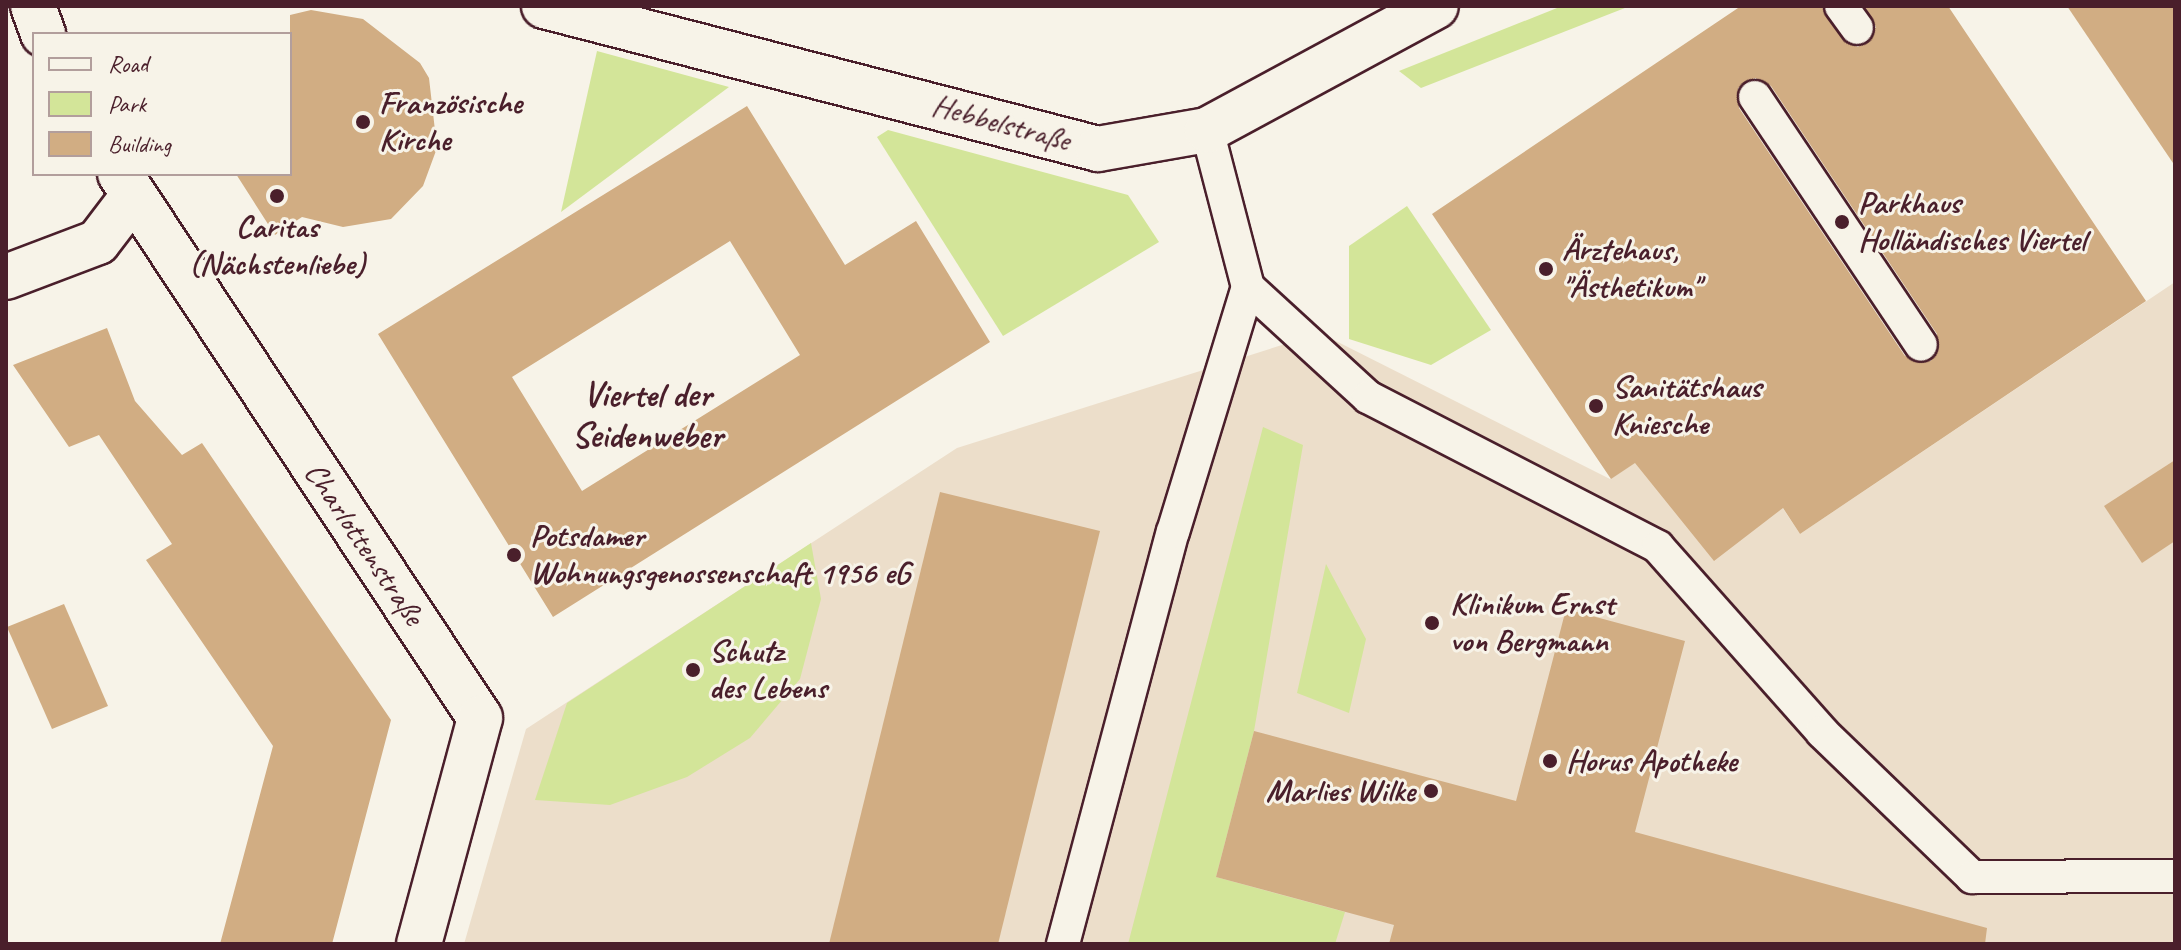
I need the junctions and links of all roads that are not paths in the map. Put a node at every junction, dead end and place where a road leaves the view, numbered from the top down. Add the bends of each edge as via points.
1 (33, 6) edge
2 (544, 6) edge
3 (1436, 6) edge
4 (42, 32) edge
5 (1755, 97) dead end
6 (1207, 130) junction
7 (127, 185) edge
8 (6, 277) edge
9 (1248, 287) junction
10 (1921, 345) dead end
11 (2175, 876) edge
12 (419, 944) edge
13 (1063, 944) edge

1 - 4 street
2 - 6 street, Hebbelstraße via 1098,149
3 - 6 street, Hebbelstraße
5 - 10 lane
6 - 9 lane
7 - 8 street via 98,242
7 - 12 street, Charlottenstraße via 480,718
9 - 11 lane via 1368,397 1658,547 1822,732 1972,877
9 - 13 lane via 1173,532

